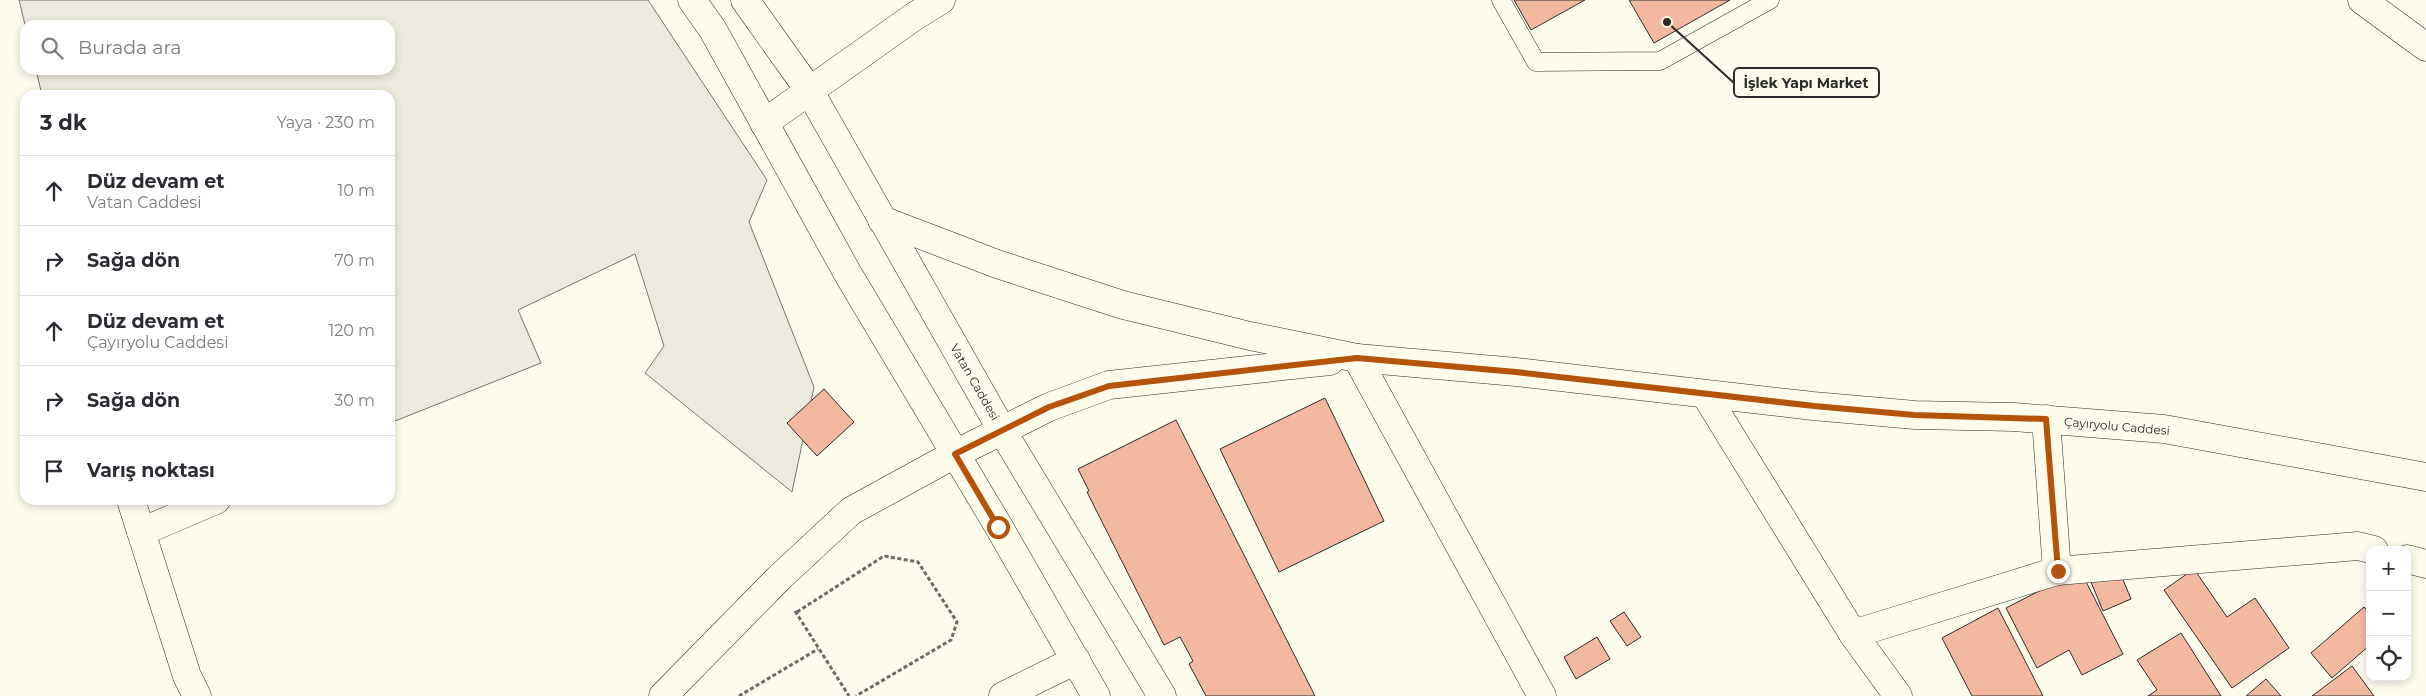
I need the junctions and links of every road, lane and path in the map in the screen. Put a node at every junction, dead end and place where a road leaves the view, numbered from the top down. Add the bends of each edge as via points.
1 (692, 0) edge
2 (941, 0) edge
3 (1501, 0) edge
4 (1770, 0) edge
5 (2362, 0) edge
6 (751, 2) edge
7 (713, 30) junction
8 (2426, 47) edge
9 (808, 90) junction
10 (764, 123) junction
11 (882, 220) junction
12 (1357, 358) junction
13 (1705, 394) junction
14 (2046, 419) junction
15 (1003, 432) junction
16 (955, 454) junction
17 (2426, 477) edge
18 (133, 505) edge
19 (204, 505) edge
20 (141, 532) junction
21 (2366, 548) edge
22 (2411, 560) edge
23 (2426, 564) edge
24 (2058, 571) junction
25 (776, 581) junction
26 (796, 612) junction
27 (1853, 634) junction
28 (818, 649) junction
29 (1076, 660) junction
30 (197, 696) edge
31 (663, 696) edge
32 (739, 696) edge
33 (849, 696) edge
34 (856, 696) edge
35 (1003, 696) edge
36 (1096, 696) edge
37 (1162, 696) edge
38 (1542, 696) edge
39 (1898, 696) edge

1 - 7 street
2 - 9 street
3 - 4 lane via 1536,62 1660,61
5 - 8 street
6 - 7 street
6 - 9 street, Vatan Caddesi
7 - 10 street
9 - 10 street
9 - 11 street, Vatan Caddesi
10 - 16 street via 848,274
11 - 12 street via 939,243 1123,305
11 - 15 street, Vatan Caddesi
12 - 13 street, Çayıryolu Caddesi
12 - 15 street via 1109,386 1049,407
12 - 38 street
13 - 14 street, Çayıryolu Caddesi via 1914,415
13 - 27 street
14 - 17 street, Çayıryolu Caddesi via 2164,429
14 - 24 street
15 - 16 street
15 - 37 street, Vatan Caddesi
16 - 25 street via 851,511
16 - 29 street
18 - 20 street
19 - 20 street
20 - 30 street via 187,676
21 - 24 street via 2358,546
22 - 23 street
24 - 27 street
25 - 26 path
25 - 31 street
26 - 28 path
26 - 34 path via 884,556 918,562 957,622 952,640
27 - 39 street
28 - 32 path
28 - 33 path
29 - 35 street
29 - 36 street

